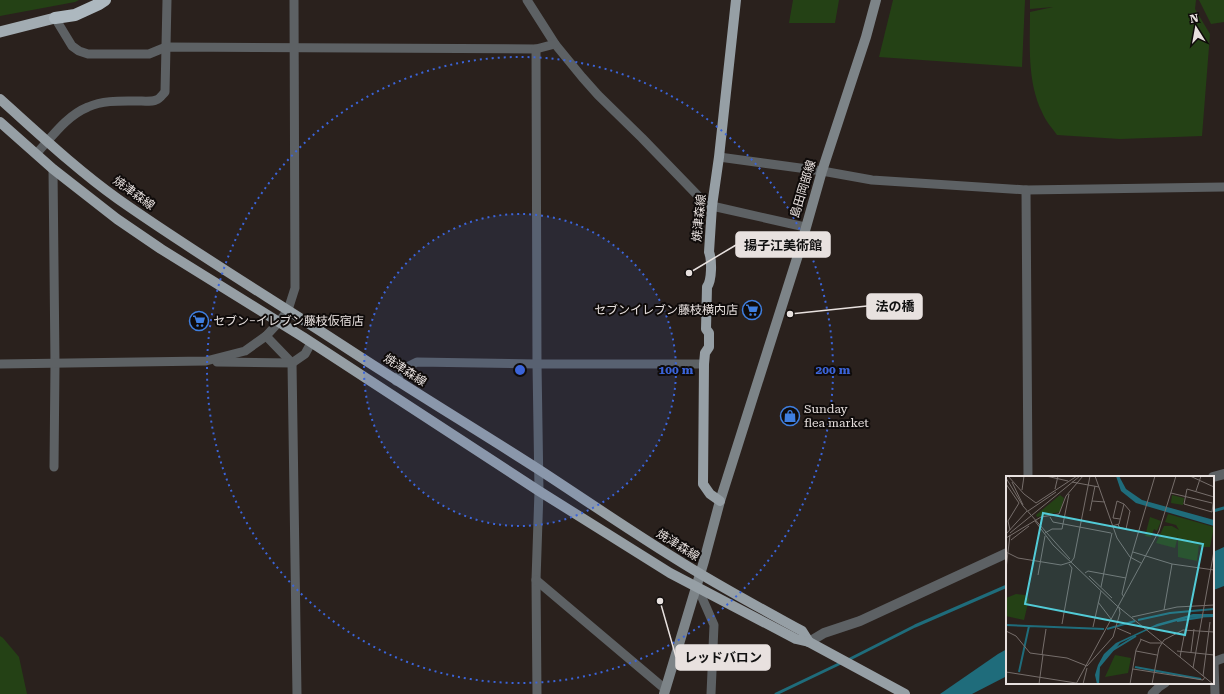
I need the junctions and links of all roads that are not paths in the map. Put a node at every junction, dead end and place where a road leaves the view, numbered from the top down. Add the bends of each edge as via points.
1 (105, 0) edge
2 (167, 0) edge
3 (294, 0) edge
4 (527, 0) edge
5 (736, 0) edge
6 (876, 0) edge
7 (54, 18) junction
8 (0, 32) edge
9 (555, 44) junction
10 (166, 47) junction
11 (294, 48) junction
12 (536, 49) junction
13 (0, 99) edge
14 (0, 122) edge
15 (48, 141) junction
16 (36, 154) junction
17 (719, 157) junction
18 (53, 169) junction
19 (822, 171) junction
20 (1224, 187) edge
21 (1026, 190) junction
22 (712, 206) junction
23 (806, 227) junction
24 (288, 310) junction
25 (279, 322) junction
26 (266, 336) junction
27 (310, 343) junction
28 (206, 361) junction
29 (292, 363) junction
30 (0, 364) edge
31 (55, 364) junction
32 (537, 364) junction
33 (704, 364) junction
34 (396, 381) junction
35 (54, 467) dead end
36 (538, 470) junction
37 (1224, 474) edge
38 (1028, 476) edge
39 (1214, 478) edge
40 (539, 491) junction
41 (720, 501) junction
42 (1006, 553) edge
43 (700, 574) junction
44 (536, 580) junction
45 (697, 586) junction
46 (809, 642) junction
47 (1224, 658) edge
48 (1214, 662) edge
49 (1164, 684) edge
50 (664, 692) edge
51 (903, 693) edge
52 (297, 694) edge
53 (536, 694) edge
54 (711, 694) edge
55 (1152, 694) edge
56 (1215, 694) edge

1 - 7 highway via 75,15
2 - 10 street
3 - 11 street
4 - 9 street
5 - 17 main road, 焼津森線
6 - 19 main road, 島田岡部線
7 - 8 highway
7 - 10 street via 72,46 88,54 149,54
9 - 12 street
9 - 22 street via 598,95 703,201
10 - 11 street
10 - 15 street via 165,92 160,98 154,101 113,102 89,106 66,121
11 - 12 street
11 - 24 street via 295,288
12 - 32 street
13 - 15 main road, 焼津森線
14 - 16 main road, 焼津森線
15 - 16 street
15 - 24 main road, 焼津森線 via 116,198
16 - 18 main road, 焼津森線
17 - 19 street
17 - 22 main road, 焼津森線
18 - 25 main road, 焼津森線 via 123,223
18 - 31 street
19 - 21 street via 872,180
19 - 23 main road, 島田岡部線
20 - 21 street
21 - 38 street
22 - 23 street
22 - 33 main road, 焼津森線 via 706,329 709,333 709,347
23 - 41 main road, 島田岡部線
24 - 25 street
24 - 34 main road, 焼津森線
25 - 26 street
25 - 27 main road, 焼津森線
26 - 28 street via 245,352
26 - 29 street
27 - 29 street via 304,354
27 - 40 main road, 焼津森線
28 - 29 street
28 - 31 street
29 - 52 street
30 - 31 street
31 - 35 street
32 - 33 street
32 - 34 street via 417,362 404,369
32 - 36 street
33 - 41 main road, 焼津森線 via 702,484
34 - 36 main road, 焼津森線
36 - 40 street
36 - 43 main road, 焼津森線
37 - 39 street
40 - 44 street
40 - 45 main road, 焼津森線 via 670,573
41 - 43 main road, 島田岡部線
42 - 46 street via 860,621 824,633
43 - 45 main road, 島田岡部線
43 - 46 main road, 焼津森線 via 802,632
44 - 50 street
44 - 53 street
45 - 46 main road, 焼津森線 via 796,639
45 - 50 main road, 島田岡部線
45 - 54 street via 714,625
46 - 51 main road, 焼津森線
47 - 48 street
48 - 56 street
49 - 55 street

